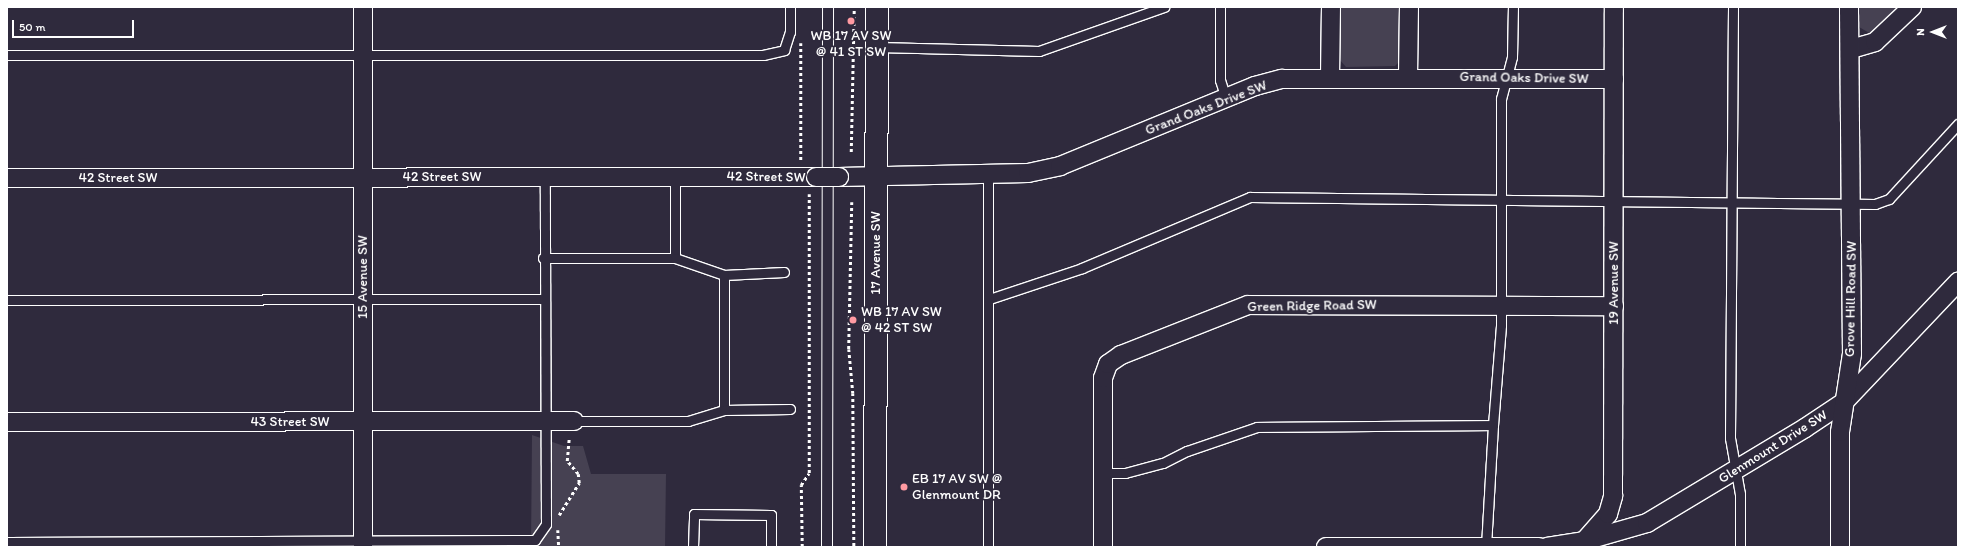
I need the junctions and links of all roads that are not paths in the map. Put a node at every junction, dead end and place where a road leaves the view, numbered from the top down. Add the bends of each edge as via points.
1 (363, 7) edge
2 (790, 7) edge
3 (877, 7) edge
4 (1164, 7) edge
5 (1220, 7) edge
6 (1331, 7) edge
7 (1409, 7) edge
8 (1513, 7) edge
9 (1614, 7) edge
10 (1733, 7) edge
11 (1849, 7) edge
12 (1912, 7) edge
13 (877, 47) junction
14 (1851, 50) junction
15 (7, 55) edge
16 (363, 55) junction
17 (1330, 77) junction
18 (1408, 77) junction
19 (1506, 78) junction
20 (1614, 79) junction
21 (1226, 98) junction
22 (1958, 124) edge
23 (988, 174) junction
24 (545, 176) junction
25 (676, 176) junction
26 (364, 177) junction
27 (876, 177) junction
28 (7, 178) edge
29 (1500, 198) junction
30 (1615, 199) junction
31 (1732, 200) junction
32 (1852, 202) junction
33 (543, 258) junction
34 (676, 258) junction
35 (784, 272) dead end
36 (724, 275) junction
37 (1957, 286) edge
38 (544, 298) junction
39 (363, 299) junction
40 (989, 299) junction
41 (7, 300) edge
42 (1501, 304) junction
43 (1614, 306) junction
44 (1844, 402) junction
45 (790, 409) dead end
46 (724, 410) junction
47 (544, 421) junction
48 (574, 421) joint
49 (7, 422) edge
50 (362, 422) junction
51 (1493, 425) junction
52 (1736, 470) junction
53 (1103, 473) junction
54 (7, 542) edge
55 (1582, 544) edge
56 (363, 545) edge
57 (1486, 545) junction
58 (693, 547) edge
59 (771, 547) edge
60 (875, 547) edge
61 (988, 547) edge
62 (1103, 547) edge
63 (1326, 547) edge
64 (1382, 547) edge
65 (1539, 547) edge
66 (1547, 547) edge
67 (1740, 547) edge
68 (1840, 547) edge

1 - 16 street, 15 Avenue SW
2 - 16 lane via 790,32 784,50 763,55
3 - 13 main road, 17 Avenue SW
4 - 13 lane via 1039,51
5 - 21 lane via 1220,80
6 - 17 street
7 - 18 street
8 - 19 lane via 1512,57
9 - 20 street, 19 Avenue SW
10 - 31 lane
11 - 14 street, Grove Hill Road SW
12 - 14 street via 1875,42
13 - 27 main road, 17 Avenue SW
14 - 32 street, Grove Hill Road SW
15 - 16 lane
16 - 26 street, 15 Avenue SW
17 - 18 street, Grand Oaks Drive SW
17 - 21 street, Grand Oaks Drive SW via 1282,80
18 - 19 street, Grand Oaks Drive SW
19 - 20 street, Grand Oaks Drive SW
19 - 29 lane via 1501,99
20 - 30 street, 19 Avenue SW
21 - 23 street, Grand Oaks Drive SW via 1060,166 1028,173
22 - 32 lane via 1889,199 1875,204
23 - 27 street, Grand Oaks Drive SW
23 - 40 lane
24 - 25 street, 42 Street SW
24 - 26 street, 42 Street SW
24 - 33 lane
25 - 27 street, 42 Street SW, bridge
25 - 34 lane
26 - 28 street, 42 Street SW
26 - 39 street, 15 Avenue SW
27 - 60 main road, 17 Avenue SW
29 - 30 lane
29 - 40 lane via 1250,197 1082,268
29 - 42 lane
30 - 31 lane
30 - 43 street, 19 Avenue SW
31 - 32 lane
31 - 52 lane via 1730,438
32 - 44 street, Grove Hill Road SW via 1852,354
33 - 34 lane
33 - 38 lane
34 - 36 lane
35 - 36 lane
36 - 46 lane
37 - 44 street, Glenmount Drive SW
38 - 39 lane
38 - 47 lane
39 - 41 lane
39 - 50 street, 15 Avenue SW
40 - 61 lane
42 - 43 street, Green Ridge Road SW
42 - 51 lane
42 - 53 street, Green Ridge Road SW via 1248,305 1121,356 1108,364 1103,378
43 - 55 street, 19 Avenue SW via 1614,496 1608,514
44 - 52 street, Glenmount Drive SW
44 - 68 street, Grove Hill Road SW via 1840,432
45 - 46 lane
46 - 48 lane via 688,421
47 - 48 street, 43 Street SW
47 - 50 street, 43 Street SW
47 - 56 lane via 546,524 535,540
49 - 50 street, 43 Street SW
50 - 56 street, 15 Avenue SW
51 - 53 lane via 1256,427 1186,451 1163,463 1125,473
51 - 57 lane
52 - 55 street, Glenmount Drive SW via 1647,523
52 - 67 lane via 1740,494
53 - 62 street, Green Ridge Road SW
54 - 56 lane
55 - 66 street, Glenmount Drive SW
57 - 64 street
57 - 65 street
58 - 59 lane via 694,514 771,514
63 - 64 street

